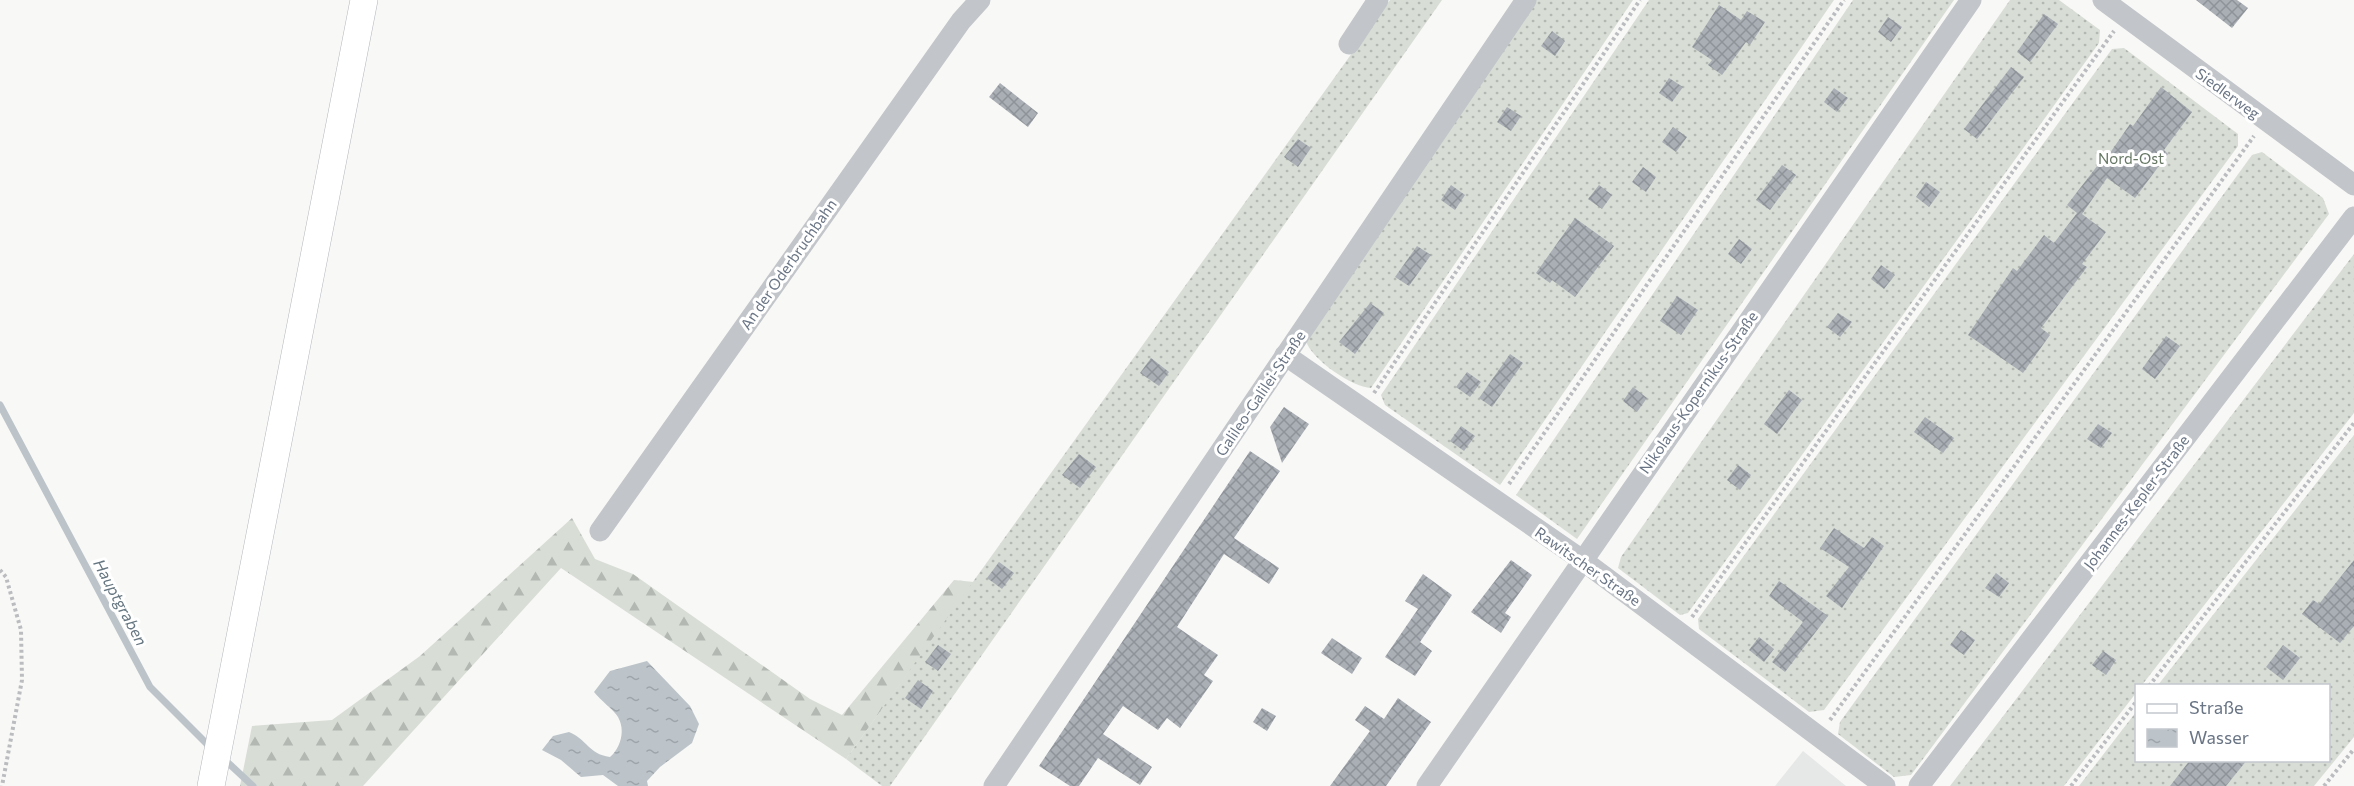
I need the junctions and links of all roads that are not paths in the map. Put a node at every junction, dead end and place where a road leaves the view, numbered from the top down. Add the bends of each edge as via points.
1 (364, 0) edge
2 (980, 0) edge
3 (1378, 0) edge
4 (1526, 0) edge
5 (1971, 0) edge
6 (2103, 0) edge
7 (1348, 44) dead end
8 (2354, 185) edge
9 (2354, 217) edge
10 (1285, 355) junction
11 (600, 531) dead end
12 (1582, 560) junction
13 (213, 777) edge
14 (994, 786) edge
15 (1427, 786) edge
16 (1885, 786) edge
17 (1918, 786) edge

1 - 13 main road
2 - 11 street, An der Oderbruchbahn via 961,21
3 - 7 street
4 - 10 street, Galileo-Galilei-Straße
5 - 12 street, Nikolaus-Kopernikus-Straße
6 - 8 street, Siedlerweg
9 - 17 street, Johannes-Kepler-Straße
10 - 12 street, Rawitscher Straße
10 - 14 street, Galileo-Galilei-Straße
12 - 15 street, Nikolaus-Kopernikus-Straße
12 - 16 street, Rawitscher Straße

